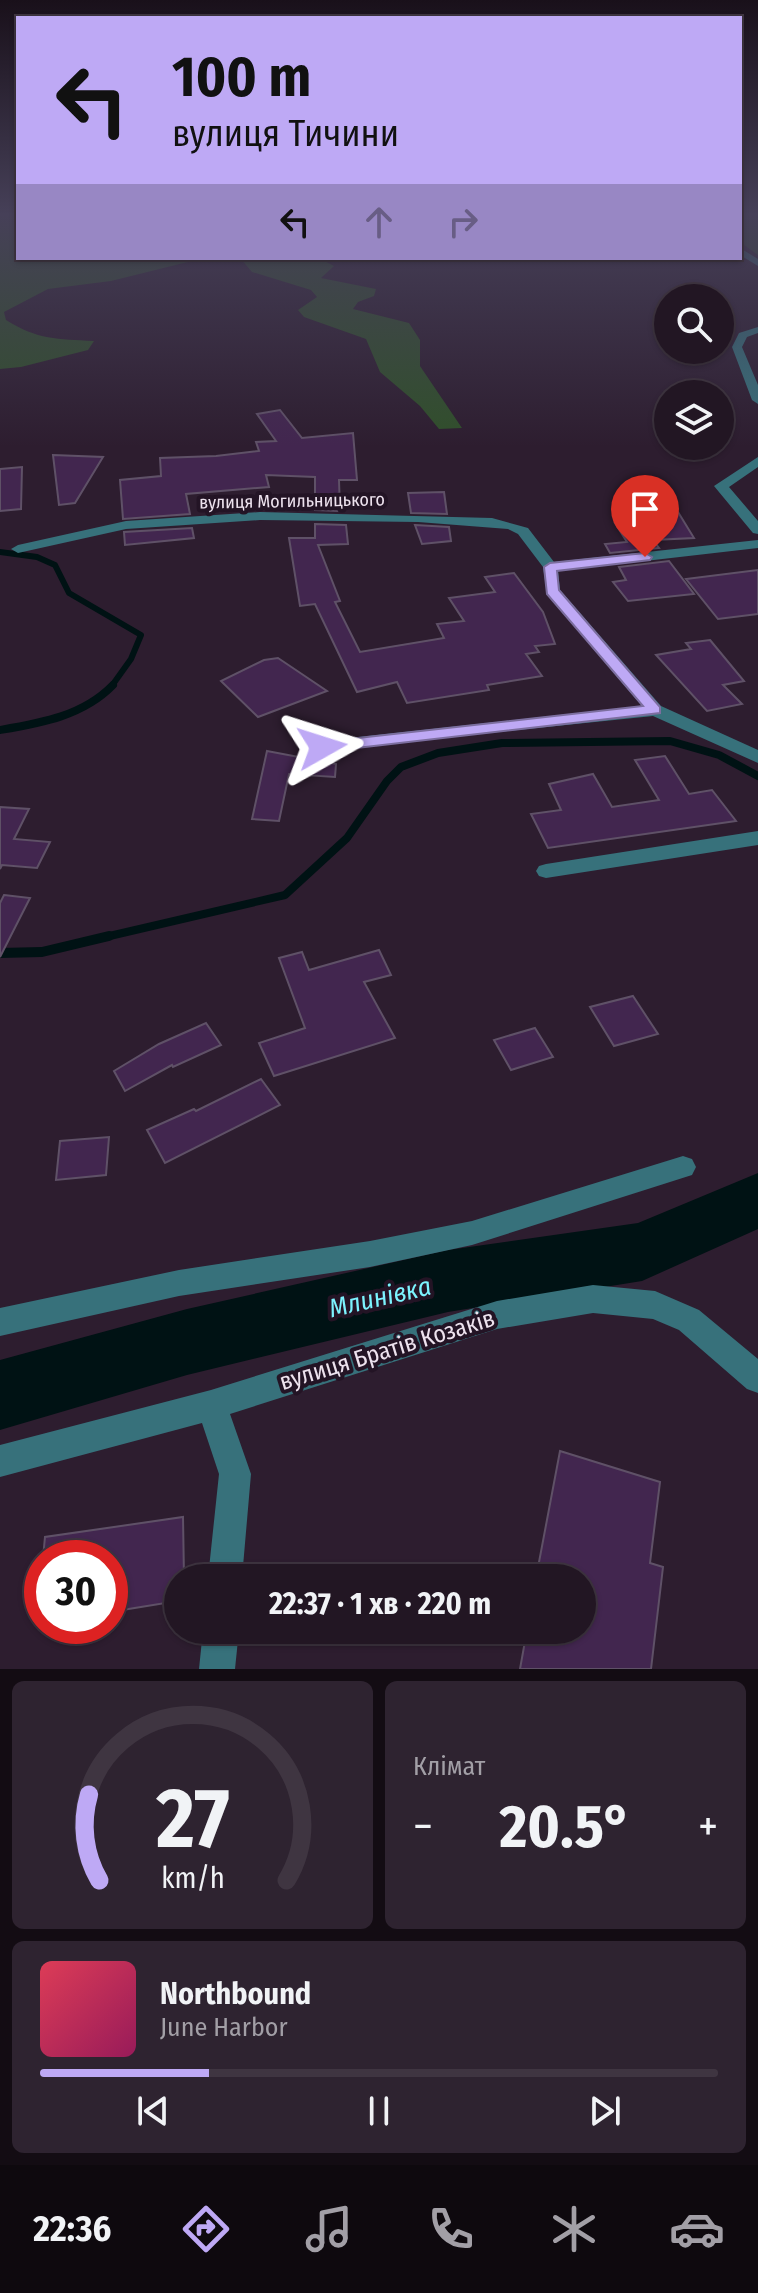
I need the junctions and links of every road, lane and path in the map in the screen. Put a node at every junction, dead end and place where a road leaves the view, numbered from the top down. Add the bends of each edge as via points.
1 (758, 330) edge
2 (758, 400) edge
3 (758, 461) edge
4 (758, 530) edge
5 (758, 544) edge
6 (18, 549) dead end
7 (550, 567) junction
8 (655, 710) junction
9 (322, 747) dead end
10 (758, 757) edge
11 (758, 838) edge
12 (546, 871) dead end
13 (683, 1167) dead end
14 (0, 1322) edge
15 (758, 1378) edge
16 (211, 1405) junction
17 (0, 1461) edge
18 (226, 1564) edge
19 (220, 1644) edge
20 (217, 1669) edge

1 - 2 street via 743,335 737,347
3 - 4 street via 721,486
5 - 7 street
6 - 7 street, вулиця Могильницького via 126,525 260,516 403,517 512,526 523,531
7 - 8 street, вулиця Могильницького via 552,591
8 - 9 street
8 - 10 street
11 - 12 street
13 - 14 street via 472,1233 179,1283
15 - 16 street, вулиця Братів Козаків via 689,1320 655,1305 593,1299 497,1315
16 - 17 street, вулиця Братів Козаків
16 - 18 street via 235,1474
19 - 20 street

